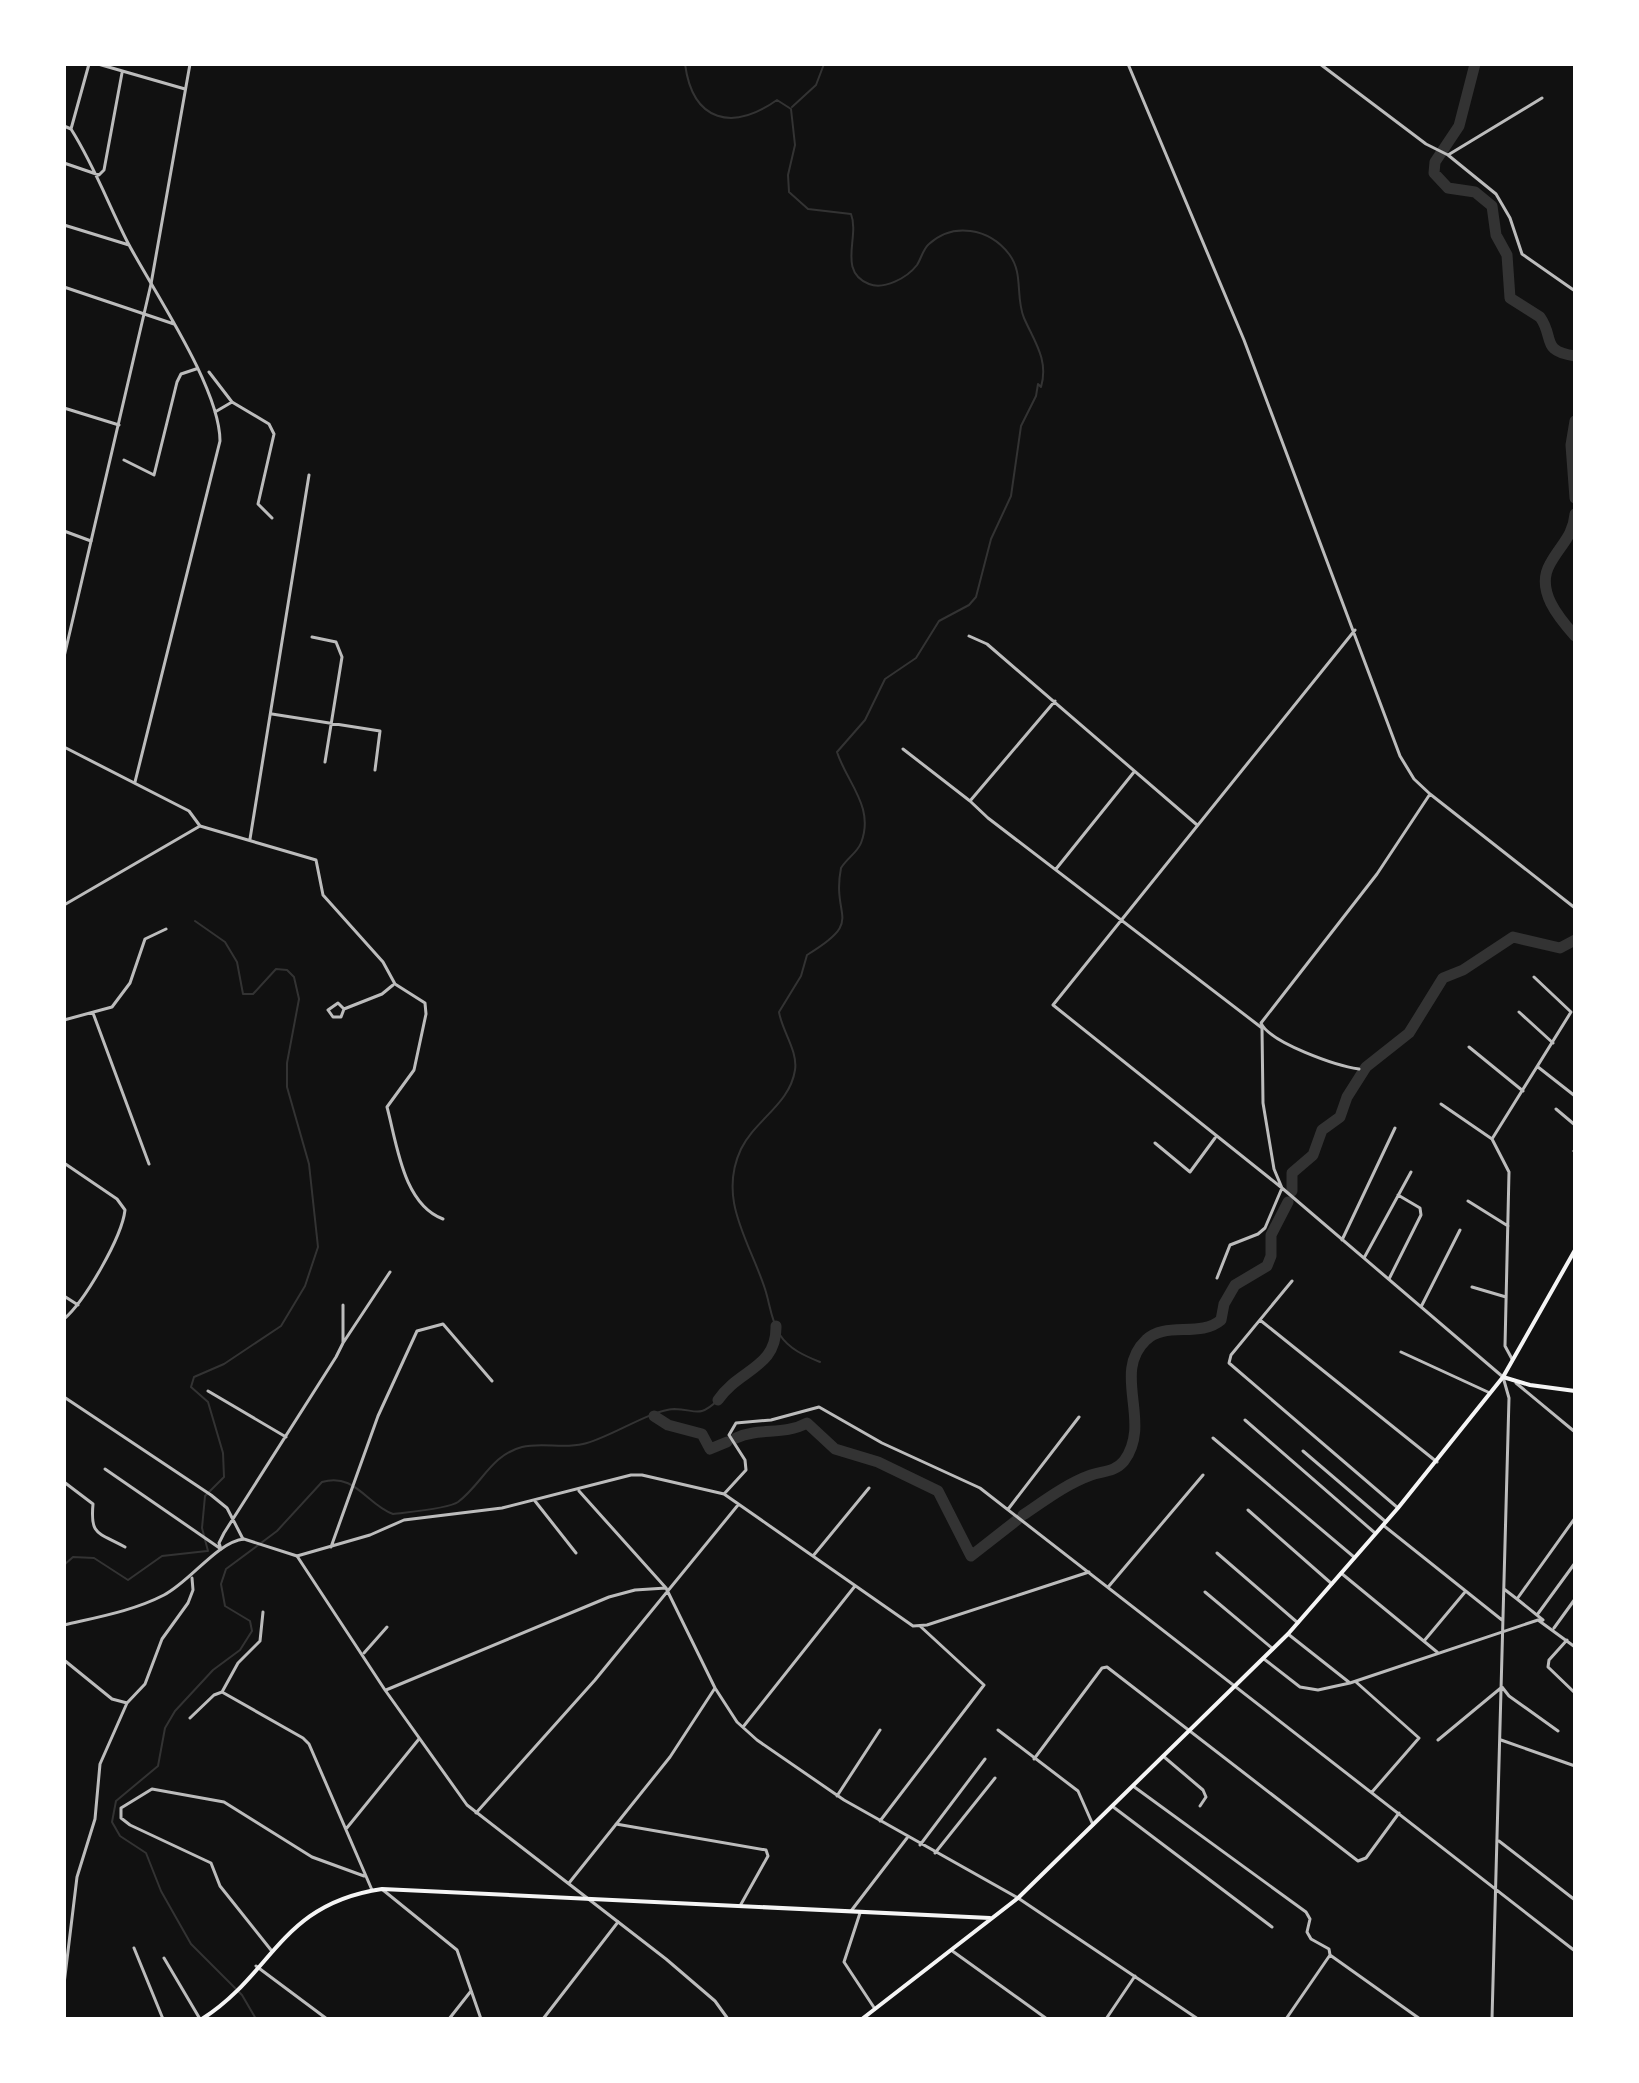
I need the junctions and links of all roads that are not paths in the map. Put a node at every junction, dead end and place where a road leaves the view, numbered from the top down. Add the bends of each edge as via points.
1 (89, 64) edge
2 (98, 64) edge
3 (190, 64) edge
4 (1128, 64) edge
5 (1320, 64) edge
6 (122, 73) junction
7 (185, 89) junction
8 (1542, 98) dead end
9 (64, 126) edge
10 (71, 129) junction
11 (1448, 155) junction
12 (64, 163) edge
13 (99, 175) junction
14 (64, 225) edge
15 (129, 245) junction
16 (151, 284) junction
17 (64, 287) edge
18 (1575, 291) edge
19 (144, 313) junction
20 (175, 324) junction
21 (196, 369) junction
22 (209, 372) dead end
23 (232, 402) junction
24 (64, 408) edge
25 (215, 412) junction
26 (119, 425) junction
27 (124, 460) dead end
28 (309, 475) dead end
29 (272, 518) dead end
30 (64, 531) edge
31 (91, 541) junction
32 (1355, 630) junction
33 (969, 636) dead end
34 (312, 637) dead end
35 (64, 657) edge
36 (1055, 701) junction
37 (272, 714) junction
38 (330, 721) junction
39 (64, 747) edge
40 (903, 749) dead end
41 (325, 762) dead end
42 (375, 770) dead end
43 (1135, 771) junction
44 (135, 782) junction
45 (1430, 794) junction
46 (970, 801) junction
47 (1196, 824) junction
48 (200, 826) junction
49 (250, 839) junction
50 (1056, 869) junction
51 (64, 905) edge
52 (1575, 908) edge
53 (1122, 918) junction
54 (166, 929) dead end
55 (1534, 977) dead end
56 (395, 984) junction
57 (344, 1009) dead end
58 (1519, 1012) dead end
59 (93, 1013) junction
60 (64, 1020) edge
61 (1262, 1028) junction
62 (1553, 1043) junction
63 (1469, 1047) dead end
64 (1538, 1067) junction
65 (1359, 1069) dead end
66 (1523, 1091) junction
67 (1575, 1096) edge
68 (1441, 1104) dead end
69 (1556, 1109) dead end
70 (1575, 1125) edge
71 (1395, 1128) dead end
72 (1215, 1138) junction
73 (1492, 1139) junction
74 (1155, 1143) dead end
75 (64, 1163) edge
76 (149, 1164) dead end
77 (1411, 1172) dead end
78 (1282, 1188) junction
79 (1398, 1195) junction
80 (1468, 1201) dead end
81 (443, 1219) dead end
82 (1508, 1226) junction
83 (1460, 1230) dead end
84 (1342, 1240) junction
85 (1575, 1250) edge
86 (1364, 1258) junction
87 (390, 1272) dead end
88 (1217, 1278) dead end
89 (1389, 1279) junction
90 (1292, 1281) dead end
91 (1472, 1287) dead end
92 (64, 1296) edge
93 (1506, 1297) junction
94 (78, 1305) junction
95 (343, 1305) dead end
96 (1422, 1305) junction
97 (64, 1319) edge
98 (1260, 1320) junction
99 (343, 1343) junction
100 (1401, 1352) dead end
101 (1512, 1359) junction
102 (1503, 1377) junction
103 (1514, 1380) junction
104 (492, 1381) dead end
105 (208, 1391) dead end
106 (1575, 1391) edge
107 (1490, 1393) junction
108 (64, 1397) edge
109 (1079, 1417) dead end
110 (1245, 1420) dead end
111 (1575, 1432) edge
112 (286, 1437) junction
113 (1213, 1438) dead end
114 (1303, 1451) dead end
115 (1437, 1462) junction
116 (105, 1469) dead end
117 (1203, 1475) dead end
118 (64, 1482) edge
119 (869, 1488) dead end
120 (578, 1491) junction
121 (724, 1494) junction
122 (535, 1501) junction
123 (738, 1505) junction
124 (1009, 1508) junction
125 (1398, 1508) junction
126 (1248, 1510) dead end
127 (1575, 1518) edge
128 (235, 1519) junction
129 (1384, 1524) junction
130 (1375, 1533) junction
131 (244, 1539) junction
132 (125, 1547) dead end
133 (331, 1547) junction
134 (221, 1549) junction
135 (576, 1553) dead end
136 (1217, 1553) dead end
137 (297, 1556) junction
138 (813, 1556) junction
139 (1354, 1557) junction
140 (1575, 1563) edge
141 (1091, 1571) junction
142 (1341, 1573) junction
143 (192, 1578) junction
144 (1332, 1584) junction
145 (855, 1586) junction
146 (1109, 1586) junction
147 (666, 1588) junction
148 (1504, 1589) junction
149 (1466, 1591) junction
150 (1205, 1592) dead end
151 (1517, 1599) junction
152 (1575, 1599) edge
153 (263, 1612) dead end
154 (1537, 1615) junction
155 (1503, 1620) junction
156 (1543, 1620) junction
157 (1298, 1623) junction
158 (64, 1625) edge
159 (920, 1626) junction
160 (387, 1627) dead end
161 (1554, 1628) junction
162 (1502, 1633) junction
163 (1288, 1634) junction
164 (1567, 1640) junction
165 (1424, 1641) junction
166 (1575, 1647) edge
167 (1273, 1649) junction
168 (364, 1653) junction
169 (1438, 1653) junction
170 (1264, 1659) junction
171 (64, 1660) edge
172 (1353, 1682) junction
173 (1235, 1685) junction
174 (1502, 1687) junction
175 (715, 1688) junction
176 (385, 1690) junction
177 (222, 1692) junction
178 (1575, 1693) edge
179 (127, 1703) junction
180 (190, 1718) dead end
181 (743, 1727) junction
182 (880, 1730) dead end
183 (998, 1730) dead end
184 (1558, 1731) dead end
185 (1188, 1732) junction
186 (419, 1739) junction
187 (1438, 1740) dead end
188 (1501, 1740) junction
189 (1163, 1756) junction
190 (985, 1759) dead end
191 (1034, 1759) junction
192 (1575, 1766) edge
193 (995, 1778) dead end
194 (1133, 1786) junction
195 (1372, 1792) junction
196 (837, 1796) junction
197 (1112, 1806) junction
198 (1200, 1806) dead end
199 (476, 1813) junction
200 (1399, 1813) junction
201 (880, 1821) junction
202 (616, 1824) junction
203 (1093, 1825) junction
204 (346, 1829) junction
205 (907, 1838) junction
206 (1499, 1841) junction
207 (920, 1845) junction
208 (934, 1854) junction
209 (364, 1876) junction
210 (569, 1884) junction
211 (382, 1889) junction
212 (1498, 1889) junction
213 (372, 1890) junction
214 (588, 1898) junction
215 (1018, 1898) junction
216 (1575, 1900) edge
217 (740, 1906) junction
218 (850, 1912) junction
219 (860, 1912) junction
220 (992, 1918) junction
221 (618, 1922) junction
222 (1272, 1927) dead end
223 (134, 1948) dead end
224 (271, 1950) junction
225 (951, 1950) junction
226 (1575, 1951) edge
227 (1330, 1955) junction
228 (164, 1958) dead end
229 (256, 1966) junction
230 (1135, 1976) junction
231 (64, 1980) edge
232 (471, 1991) junction
233 (875, 2009) junction
234 (163, 2019) edge
235 (201, 2019) edge
236 (327, 2019) edge
237 (449, 2019) edge
238 (481, 2019) edge
239 (543, 2019) edge
240 (728, 2019) edge
241 (862, 2019) edge
242 (1047, 2019) edge
243 (1106, 2019) edge
244 (1198, 2019) edge
245 (1286, 2019) edge
246 (1420, 2019) edge
247 (1492, 2019) edge

1 - 10 street
2 - 6 street
3 - 7 street
4 - 32 street via 1244,340
5 - 11 street
6 - 7 street
6 - 13 street
7 - 16 street
8 - 11 street
9 - 10 street
10 - 13 street
11 - 18 street via 1496,194 1522,254
12 - 13 street
13 - 15 street
14 - 15 street
15 - 16 street
16 - 19 street
16 - 20 street
17 - 19 street
19 - 20 street
19 - 26 street
20 - 21 street
21 - 25 street
21 - 27 street via 181,374 177,382 154,475
22 - 23 street
23 - 25 street
23 - 29 street via 269,424 274,434 258,504
24 - 26 street
25 - 44 street via 220,441
26 - 31 street
28 - 37 street
30 - 31 street
31 - 35 street
32 - 45 street via 1400,756
32 - 47 street
33 - 36 street via 987,644
34 - 38 street via 336,642 341,650
36 - 43 street
36 - 46 street
37 - 38 street
37 - 49 street
38 - 41 street
38 - 42 street via 380,731
39 - 44 street
40 - 46 street
43 - 47 street
43 - 50 street
44 - 48 street via 189,811
45 - 52 street
45 - 61 street via 1377,874 1268,1011
46 - 50 street
47 - 53 street
48 - 49 street
48 - 51 street
49 - 56 street via 316,860 323,895 383,962
50 - 53 street
53 - 61 street
53 - 72 street via 1053,1005
54 - 59 street via 145,939 130,983 112,1007
55 - 62 street via 1570,1009
56 - 57 street
56 - 81 street via 425,1003 426,1014 414,1070 387,1107 408,1180 428,1213
58 - 62 street
59 - 60 street
59 - 76 street
61 - 65 street via 1302,1051
61 - 78 street via 1263,1103
62 - 64 street
63 - 66 street
64 - 66 street
64 - 67 street
66 - 73 street
68 - 73 street
69 - 70 street
71 - 84 street
72 - 74 street via 1190,1172
72 - 78 street
73 - 82 street via 1509,1172
75 - 94 street via 125,1210
77 - 79 street
78 - 84 street
78 - 88 street via 1265,1228 1230,1245
79 - 86 street
79 - 89 street via 1420,1208 1421,1215
80 - 82 street
82 - 93 street
83 - 96 street
84 - 86 street
85 - 101 main road
86 - 89 street
87 - 99 street
89 - 96 street
90 - 98 street
91 - 93 street
92 - 94 street
93 - 101 street via 1505,1346
94 - 97 street
95 - 99 street
96 - 102 street
98 - 115 street
98 - 125 street via 1229,1361
99 - 112 street
100 - 107 street
101 - 102 main road
102 - 103 main road
102 - 107 main road
102 - 148 street via 1509,1398
103 - 106 main road
103 - 111 street
104 - 133 street via 443,1324 417,1331 378,1416
105 - 112 street
107 - 115 main road
108 - 128 street via 211,1495
109 - 124 street
110 - 130 street
112 - 128 street
113 - 139 street
114 - 129 street
115 - 125 main road
116 - 134 street
117 - 146 street
118 - 132 street via 93,1504 93,1527
119 - 138 street
120 - 121 street via 631,1475
120 - 122 street
120 - 147 street
121 - 123 street
121 - 124 street via 746,1470 729,1435 736,1423 819,1407 980,1488
122 - 133 street via 404,1520
122 - 135 street
123 - 138 street
123 - 147 street
124 - 141 street
125 - 129 main road
126 - 144 street
127 - 151 street
128 - 131 street
128 - 134 street via 219,1543
129 - 130 main road
129 - 149 street
130 - 139 main road
131 - 134 street
131 - 137 street
133 - 137 street
134 - 143 street
136 - 157 street
137 - 168 street
138 - 145 street
139 - 142 main road
140 - 154 street
141 - 146 street
141 - 159 street
142 - 144 main road
142 - 165 street
143 - 158 street via 138,1607
143 - 179 street via 188,1603 162,1639 145,1684
144 - 157 main road
145 - 159 street
145 - 181 street
146 - 173 street
147 - 175 street
147 - 176 street via 609,1597
147 - 199 street via 595,1680
148 - 151 street
148 - 155 street
149 - 155 street
149 - 165 street
150 - 167 street
151 - 154 street
152 - 161 street
153 - 177 street via 260,1641 238,1663
154 - 156 street
155 - 162 street
156 - 161 street
156 - 162 street
157 - 163 main road
159 - 201 street via 984,1685
160 - 168 street
161 - 164 street
162 - 169 street
162 - 174 street
163 - 167 main road
163 - 172 street
164 - 166 street
164 - 178 street via 1548,1667
165 - 169 street
167 - 170 main road
168 - 176 street
169 - 172 street
170 - 172 street via 1300,1687 1318,1690
170 - 173 main road
171 - 179 street via 112,1699
172 - 195 street via 1419,1738
173 - 185 main road
173 - 195 street
174 - 184 street
174 - 187 street
174 - 188 street
175 - 181 street
175 - 202 street via 670,1757
176 - 186 street
177 - 180 street
177 - 204 street via 309,1744
179 - 231 street via 100,1764 95,1819 77,1877
181 - 196 street
182 - 196 street
183 - 191 street
185 - 189 main road
185 - 191 street via 1104,1666
185 - 200 street via 1358,1861 1366,1858
186 - 199 street
186 - 204 street
188 - 192 street
188 - 206 street
189 - 194 main road
189 - 198 street via 1203,1790 1206,1797
190 - 207 street
191 - 203 street via 1078,1791
193 - 208 street
194 - 197 main road
194 - 227 street via 1306,1912 1308,1936
195 - 200 street
196 - 201 street
197 - 203 main road
197 - 222 street
199 - 210 street
200 - 212 street
201 - 205 street
202 - 210 street
202 - 217 street via 766,1850 768,1856
203 - 215 main road
204 - 209 street
205 - 207 street
205 - 218 street
206 - 212 street
206 - 216 street
207 - 208 street
208 - 215 street
209 - 213 street
209 - 224 street via 312,1857 224,1802 152,1789 121,1808 121,1818 211,1863 220,1886
210 - 214 street
211 - 213 main road
211 - 214 main road
211 - 232 street via 457,1950
212 - 226 street
212 - 247 street
213 - 224 main road via 306,1918
214 - 217 main road
214 - 221 street
215 - 220 main road
215 - 230 street
217 - 218 main road
218 - 219 main road
219 - 220 main road
219 - 233 street via 844,1962
220 - 225 main road
221 - 239 street
221 - 240 street via 692,1981
223 - 234 street
224 - 229 main road
225 - 233 main road
225 - 242 street
227 - 245 street
227 - 246 street
228 - 235 street
229 - 235 main road
229 - 236 street
230 - 243 street
230 - 244 street
232 - 237 street
232 - 238 street
233 - 241 main road

